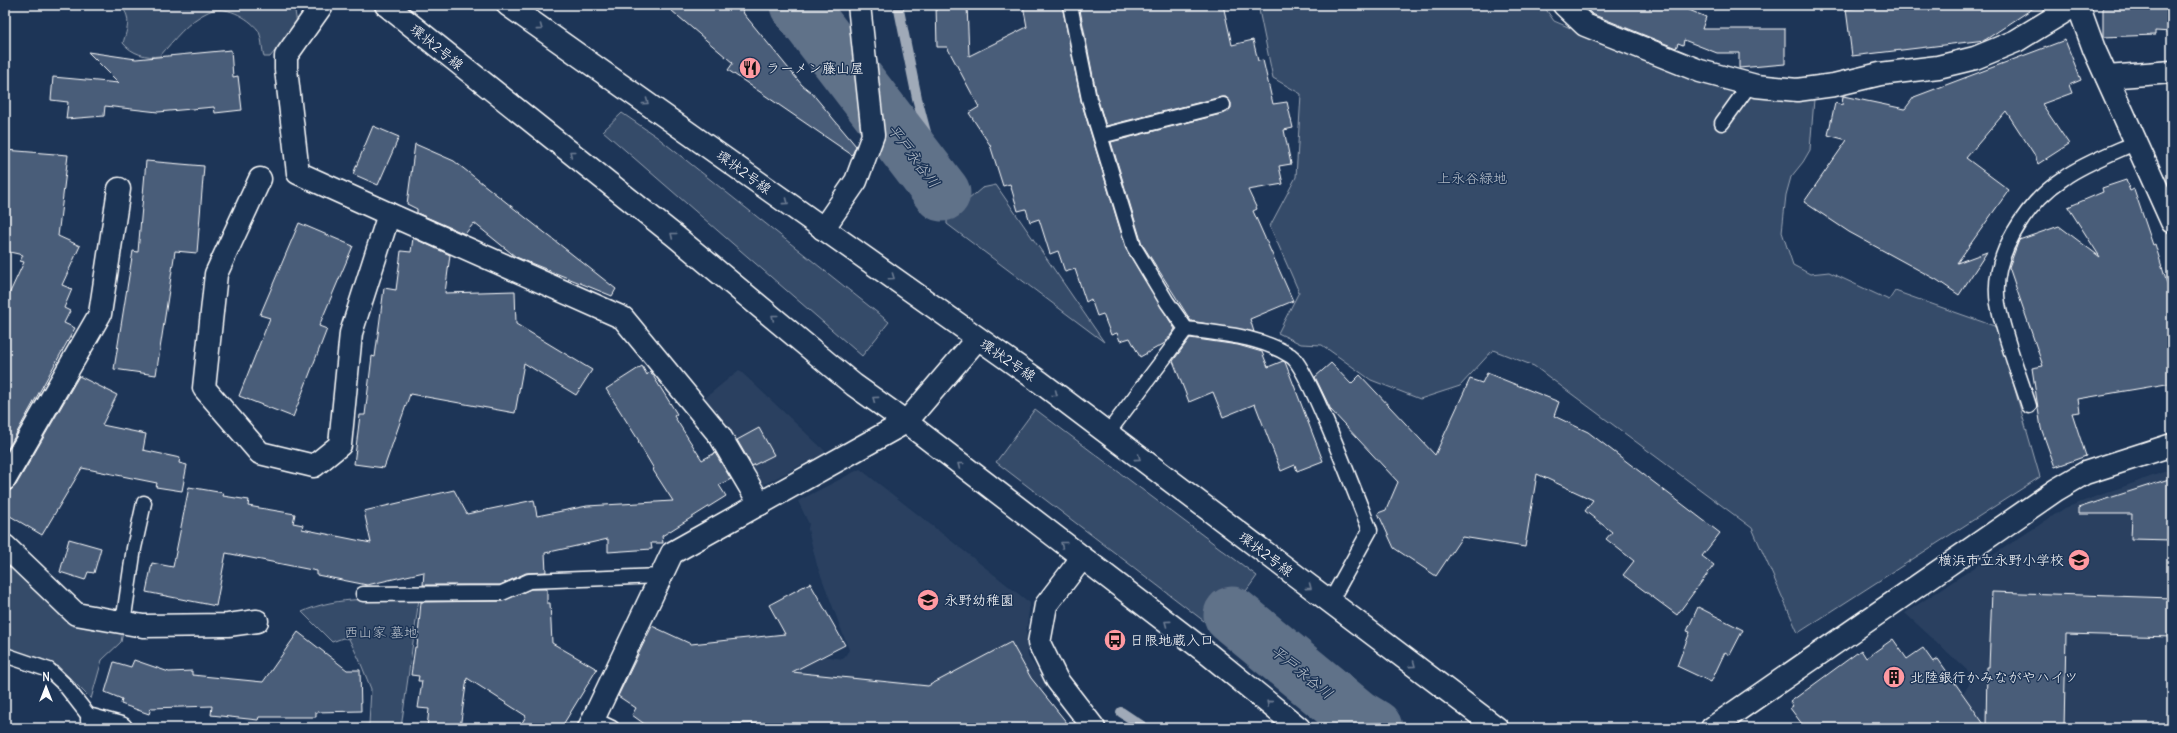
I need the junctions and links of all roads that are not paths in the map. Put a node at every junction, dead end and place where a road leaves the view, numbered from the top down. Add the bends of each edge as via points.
1 (322, 5) edge
2 (386, 5) edge
3 (508, 5) edge
4 (859, 5) edge
5 (1070, 5) edge
6 (1564, 5) edge
7 (2075, 5) edge
8 (2078, 5) edge
9 (2172, 72) edge
10 (2107, 77) junction
11 (1750, 84) junction
12 (1223, 105) dead end
13 (1722, 123) dead end
14 (1101, 136) junction
15 (2138, 142) junction
16 (260, 179) dead end
17 (119, 189) dead end
18 (389, 214) junction
19 (2172, 222) edge
20 (823, 229) junction
21 (1186, 329) junction
22 (977, 339) junction
23 (2029, 406) dead end
24 (906, 422) junction
25 (1107, 434) junction
26 (2172, 445) edge
27 (5, 478) edge
28 (144, 502) dead end
29 (760, 504) junction
30 (5, 546) edge
31 (1082, 558) junction
32 (661, 576) junction
33 (363, 594) dead end
34 (1330, 602) junction
35 (258, 621) dead end
36 (123, 623) junction
37 (5, 656) edge
38 (92, 720) joint
39 (598, 725) edge
40 (121, 728) edge
41 (1092, 728) edge
42 (1299, 728) edge
43 (1497, 728) edge
44 (1712, 728) edge

1 - 18 street via 286,56 298,173
24 -> 2 street, 環状2号線 via 854,385 675,236
3 -> 20 street, 環状2号線
4 - 20 street via 873,135 856,181
5 - 14 lane via 1090,99
6 - 11 street via 1584,25 1700,72
7 - 11 street via 2016,41 1976,58 1938,67 1880,74 1834,85 1797,90
8 - 10 street
9 - 10 street
10 - 15 street
11 - 13 lane
12 - 14 lane
14 - 21 lane via 1134,247
15 - 19 street
15 - 23 lane via 2064,178 2038,201 2017,226 2006,246 1998,277 1998,303
16 - 18 street via 216,274 204,388 260,453 314,466 340,445 351,333
17 - 27 street via 100,314
18 - 29 street via 623,318 720,436
20 -> 22 street, 環状2号線
21 - 25 lane
21 - 34 lane via 1248,337 1292,357 1312,389 1370,530
22 - 24 street
22 -> 25 street, 環状2号線 via 1040,382
24 - 29 street
31 -> 24 street, 環状2号線
25 -> 34 street, 環状2号線
26 - 44 street via 2085,473 2073,480
28 - 36 lane
29 - 32 street via 672,553
30 - 36 street via 76,614
31 - 41 street via 1046,605 1038,643 1057,680
42 -> 31 street, 環状2号線 via 1207,653
32 - 33 lane via 529,581 502,593
32 - 39 street
34 -> 43 street, 環状2号線
35 - 36 street via 228,626 143,626
37 - 38 lane via 49,670 64,684
38 - 40 street

